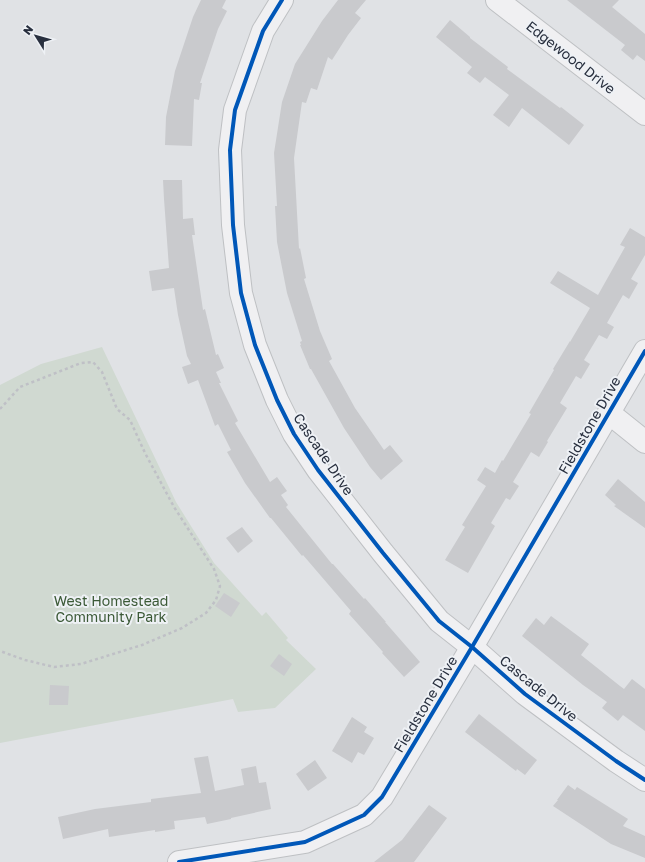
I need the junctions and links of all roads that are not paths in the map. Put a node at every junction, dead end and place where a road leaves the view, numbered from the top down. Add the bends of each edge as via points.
1 (282, 0) edge
2 (497, 0) edge
3 (645, 114) edge
4 (645, 351) edge
5 (609, 413) junction
6 (645, 442) edge
7 (472, 647) junction
8 (645, 780) edge
9 (179, 862) edge

1 - 7 street, Cascade Drive via 263,32 235,110 230,150 233,225 241,293 255,345 294,434 318,470 383,554 439,620
2 - 3 street, Edgewood Drive
4 - 5 street, Fieldstone Drive
5 - 6 street
5 - 7 street, Fieldstone Drive
7 - 8 street, Cascade Drive via 525,694
7 - 9 street, Fieldstone Drive via 382,797 364,815 305,842

